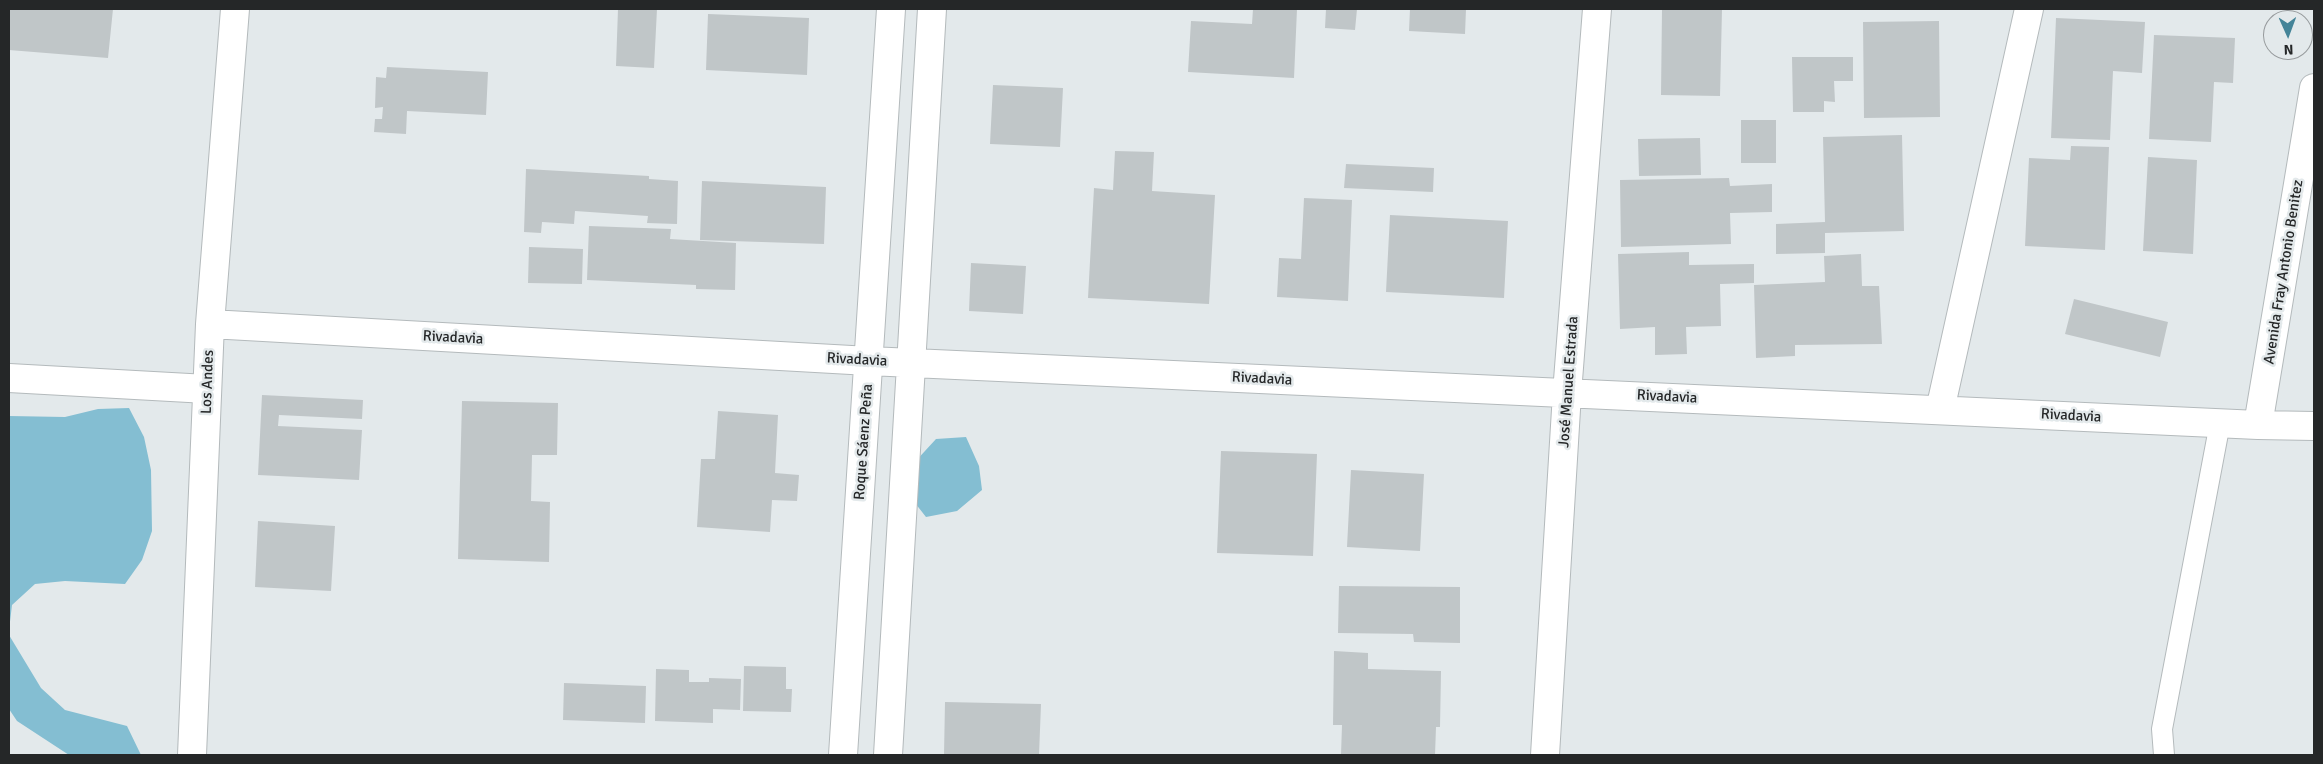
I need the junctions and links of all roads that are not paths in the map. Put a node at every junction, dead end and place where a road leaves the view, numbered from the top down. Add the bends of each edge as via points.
1 (235, 9) edge
2 (890, 9) edge
3 (932, 9) edge
4 (1597, 9) edge
5 (2029, 9) edge
6 (2314, 88) edge
7 (210, 324) junction
8 (869, 361) junction
9 (911, 363) junction
10 (9, 378) edge
11 (207, 389) junction
12 (1567, 393) junction
13 (1940, 410) junction
14 (2220, 423) junction
15 (2258, 425) junction
16 (2314, 426) edge
17 (192, 755) edge
18 (844, 755) edge
19 (888, 755) edge
20 (1545, 755) edge
21 (2164, 755) edge

1 - 7 street, Los Andes
2 - 8 street, Roque Sáenz Peña
3 - 9 street
4 - 12 street, José Manuel Estrada
5 - 13 street
6 - 15 street, Avenida Fray Antonio Benitez
7 - 8 street, Rivadavia
7 - 11 street, Los Andes
8 - 9 street, Rivadavia
8 - 18 street, Roque Sáenz Peña
9 - 12 street, Rivadavia
9 - 19 street
10 - 11 street
11 - 17 street, Los Andes
12 - 13 street, Rivadavia
12 - 20 street, José Manuel Estrada
13 - 14 street, Rivadavia
14 - 15 street, Rivadavia
14 - 21 lane via 2162,729
15 - 16 street, Rivadavia

